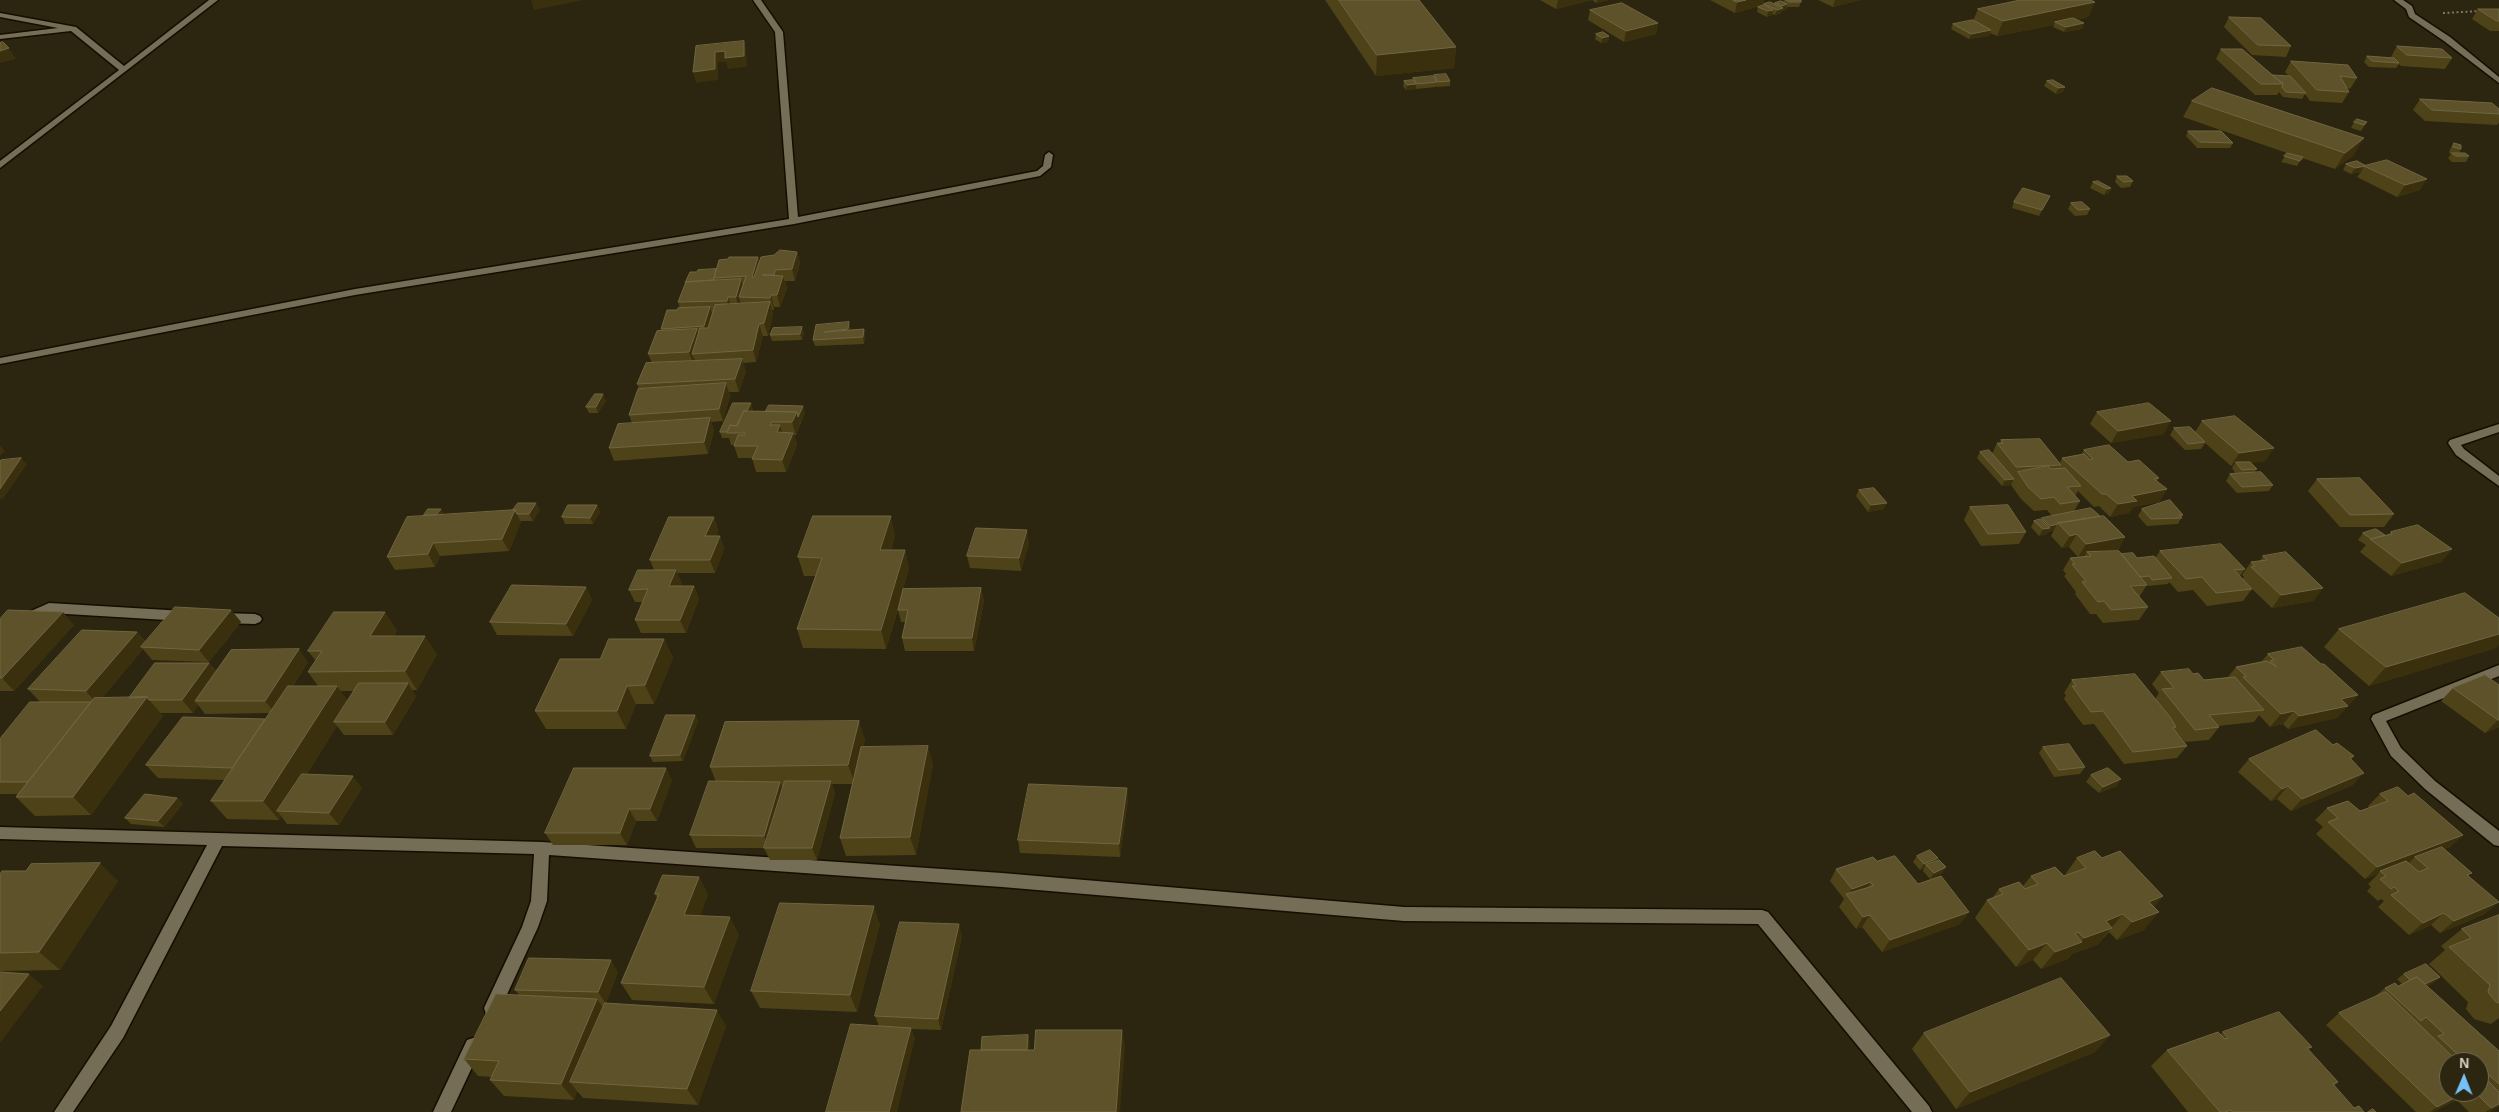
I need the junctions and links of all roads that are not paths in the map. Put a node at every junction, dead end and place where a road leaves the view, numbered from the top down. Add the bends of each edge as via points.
1 (214, 0) edge
2 (757, 0) edge
3 (2398, 0) edge
4 (0, 15) edge
5 (74, 29) junction
6 (0, 37) edge
7 (123, 69) junction
8 (2499, 81) edge
9 (1049, 156) dead end
10 (0, 165) edge
11 (794, 221) junction
12 (0, 361) edge
13 (2499, 428) edge
14 (2499, 482) edge
15 (255, 619) dead end
16 (0, 641) edge
17 (2499, 670) edge
18 (0, 834) edge
19 (217, 840) junction
20 (2499, 840) edge
21 (542, 848) junction
22 (63, 1112) edge
23 (442, 1112) edge
24 (1923, 1112) edge

1 - 7 street
2 - 11 street via 779,32
3 - 8 street via 2409,8 2412,15 2448,39
4 - 5 street
5 - 6 street
5 - 7 street
7 - 10 street
9 - 11 street via 1048,167 1040,173
11 - 12 street via 356,292
13 - 14 street via 2454,443 2460,452
15 - 16 street via 50,608 27,618
17 - 20 street via 2378,719 2396,752 2430,785
18 - 19 street
19 - 21 street
19 - 22 street via 117,1032
21 - 23 street via 539,901 530,927
21 - 24 street via 1002,880 1404,914 1762,917

